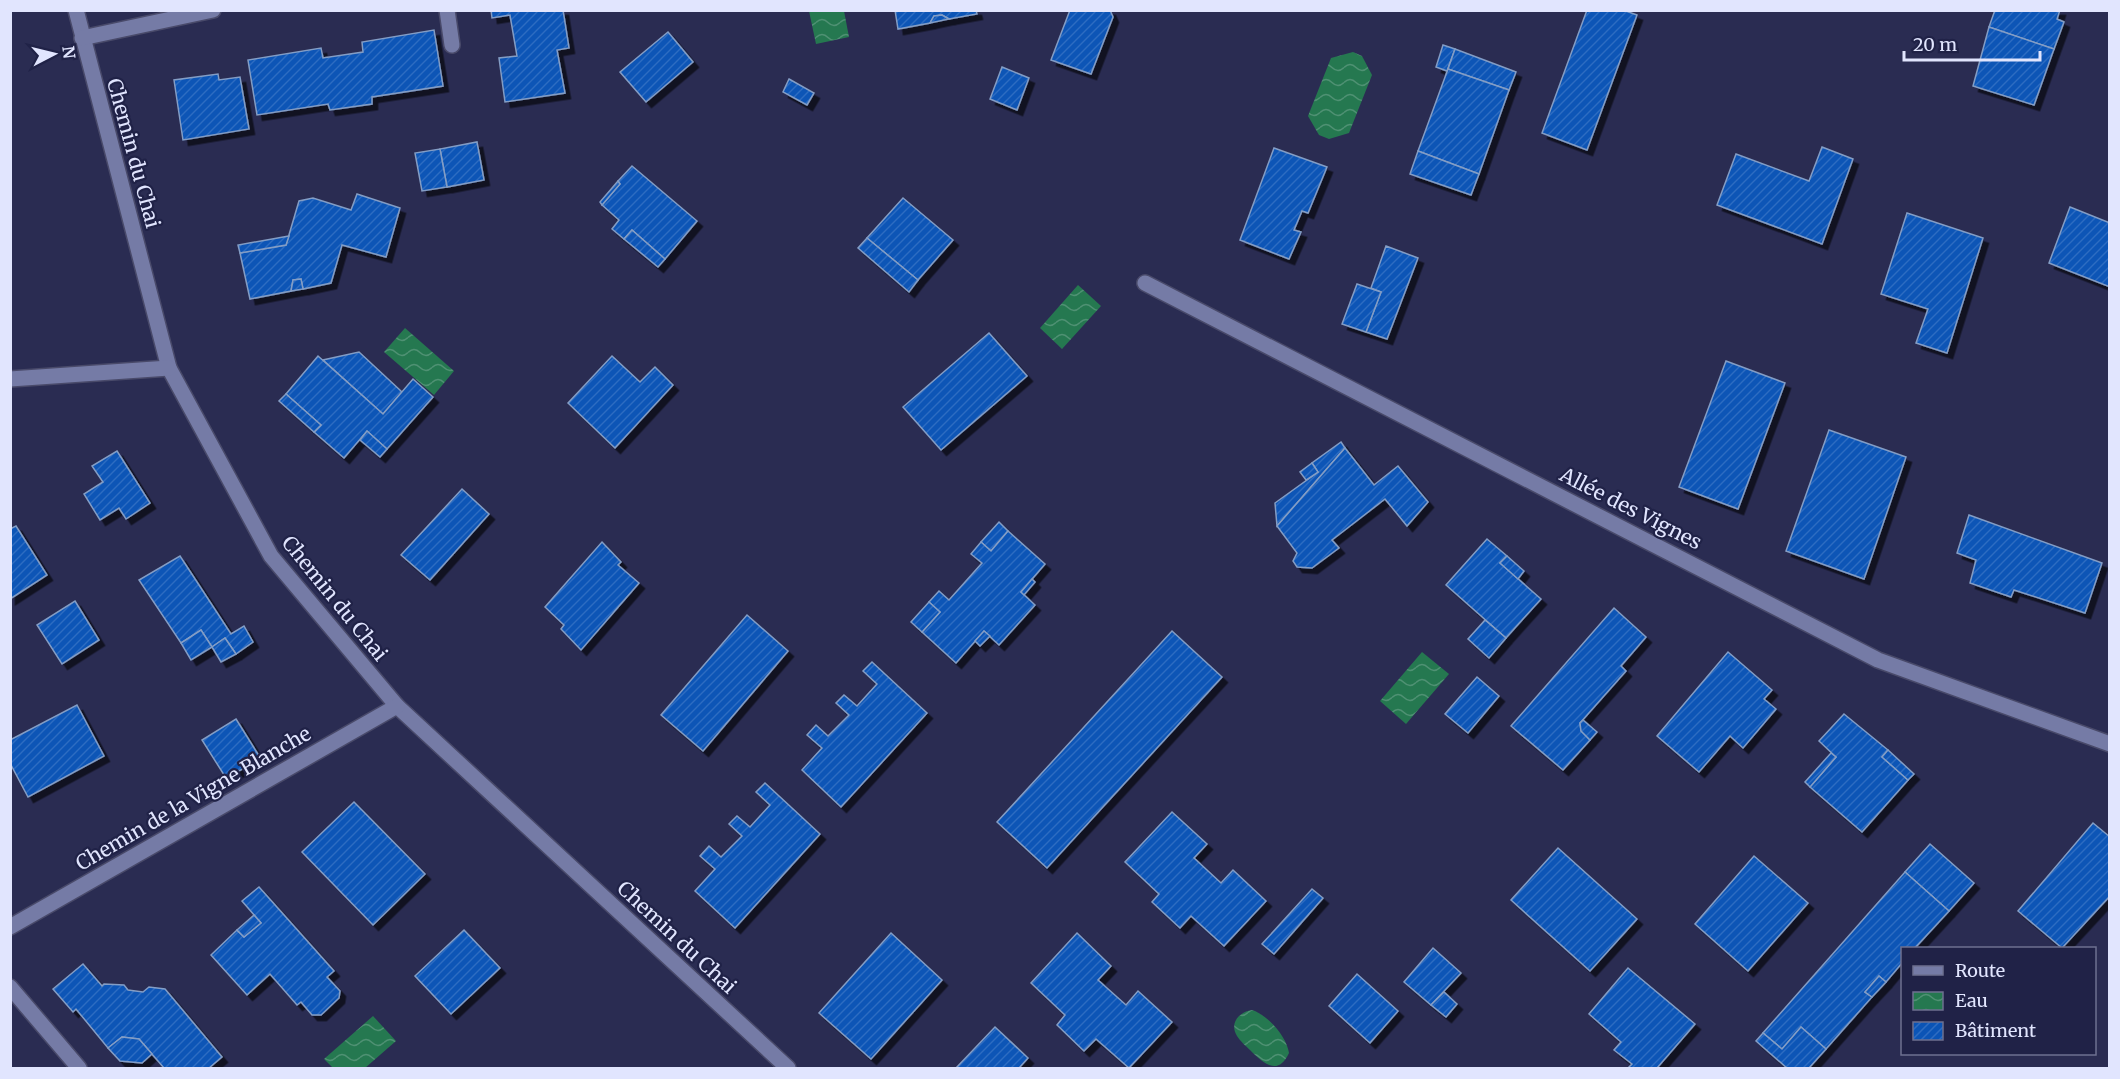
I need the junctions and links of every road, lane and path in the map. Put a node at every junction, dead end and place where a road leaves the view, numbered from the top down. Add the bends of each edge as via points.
1 (76, 10) edge
2 (213, 10) edge
3 (447, 10) edge
4 (82, 38) junction
5 (452, 45) dead end
6 (1145, 283) dead end
7 (169, 368) junction
8 (10, 379) edge
9 (397, 706) junction
10 (2109, 744) edge
11 (10, 927) edge
12 (10, 987) edge
13 (79, 1068) edge
14 (788, 1068) edge

1 - 4 street, Chemin du Chai
2 - 4 street
3 - 5 street
4 - 7 street, Chemin du Chai
6 - 10 street, Allée des Vignes via 1878,660
7 - 8 street
7 - 9 street, Chemin du Chai via 271,556
9 - 11 street, Chemin de la Vigne Blanche
9 - 14 street, Chemin du Chai
12 - 13 street

